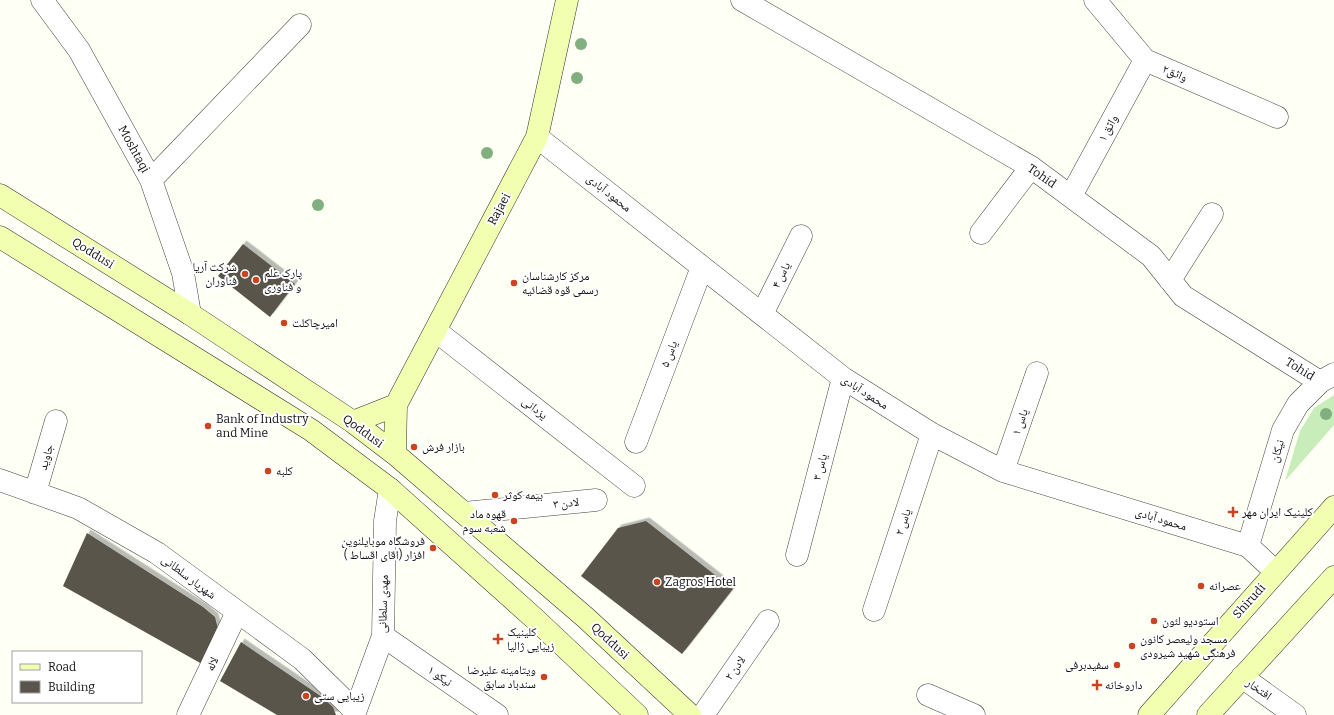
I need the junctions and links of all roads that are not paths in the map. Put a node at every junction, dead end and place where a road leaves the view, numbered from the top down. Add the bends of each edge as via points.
1 (42, 0) edge
2 (567, 0) edge
3 (742, 0) edge
4 (1095, 0) edge
5 (300, 25) dead end
6 (1145, 60) junction
7 (1277, 117) dead end
8 (537, 137) junction
9 (1031, 167) junction
10 (151, 180) junction
11 (0, 195) edge
12 (1071, 196) junction
13 (1212, 214) dead end
14 (981, 233) dead end
15 (801, 236) dead end
16 (0, 237) edge
17 (702, 267) junction
18 (1170, 280) junction
19 (190, 314) junction
20 (762, 314) junction
21 (436, 331) junction
22 (1038, 373) dead end
23 (842, 378) junction
24 (1327, 378) edge
25 (396, 405) junction
26 (56, 421) dead end
27 (353, 422) junction
28 (932, 434) junction
29 (636, 442) dead end
30 (395, 454) junction
31 (1003, 471) junction
32 (0, 480) edge
33 (634, 486) dead end
34 (390, 489) junction
35 (36, 493) junction
36 (596, 500) dead end
37 (1334, 507) edge
38 (464, 513) junction
39 (1248, 546) junction
40 (796, 555) dead end
41 (1276, 572) junction
42 (1334, 577) edge
43 (874, 610) dead end
44 (237, 612) junction
45 (768, 621) dead end
46 (383, 636) junction
47 (1242, 677) junction
48 (928, 695) dead end
49 (354, 713) edge
50 (188, 715) edge
51 (497, 715) edge
52 (637, 715) edge
53 (690, 715) edge
54 (703, 715) edge
55 (974, 715) edge
56 (1150, 715) edge
57 (1208, 715) edge
58 (1295, 715) edge

1 - 10 street, Moshtaqi via 79,50
2 - 8 main road, Rajaei
3 - 9 street, Tohid
4 - 6 street, واثق۲
5 - 10 street
6 - 7 street, واثق۲
6 - 12 street, واثق ۱
8 - 17 street, محمود آبادی
8 - 21 main road, Rajaei
9 - 12 street, Tohid
9 - 14 street
10 - 19 street, Moshtaqi via 183,273
11 - 19 main road, Qoddusi
12 - 18 street, Tohid via 1151,256
13 - 18 street
15 - 20 street, یاس ۴
16 - 34 main road via 311,430
17 - 20 street, محمود آبادی
17 - 29 street, یاس ۵
18 - 24 street, Tohid via 1183,296
19 - 27 main road, Qoddusi
20 - 23 street, محمود آبادی
21 - 25 main road, Rajaei
21 - 33 street, یزدانی
22 - 31 street, یاس ۱
23 - 28 street, محمود آبادی
23 - 40 street, یاس ۳
24 - 39 street, نیکان via 1298,404 1283,430
25 - 27 main road
25 - 30 main road
26 - 35 street, جاوید
27 - 30 main road, Qoddusi
28 - 31 street, محمود آبادی
28 - 43 street, یاس ۲
30 - 38 main road, Qoddusi
31 - 39 street, محمود آبادی
32 - 35 street, شهریار سلطانی
34 - 46 street, مهدی سلطانی via 384,521
34 - 52 main road
35 - 44 street, شهریار سلطانی via 78,508 157,553
36 - 38 street, لادن ۳
37 - 41 main road, Shirudi
38 - 53 main road, Qoddusi via 586,618
39 - 41 street
41 - 56 main road, Shirudi
42 - 47 main road
44 - 49 street, شهریار سلطانی via 302,659
44 - 50 street, لاله
45 - 54 street, لادن ۲
46 - 49 street, مهدی سلطانی
46 - 51 street, نیکو ۱
47 - 57 main road
47 - 58 street, افتخار
48 - 55 street

